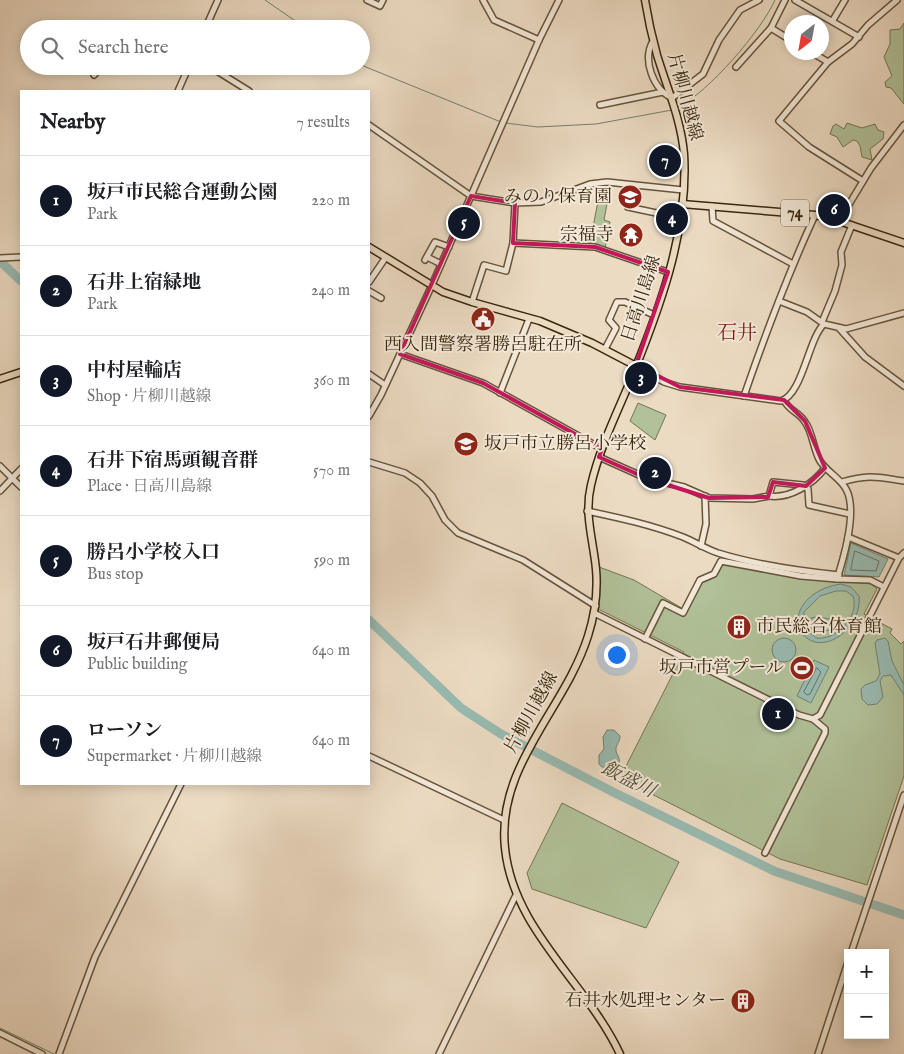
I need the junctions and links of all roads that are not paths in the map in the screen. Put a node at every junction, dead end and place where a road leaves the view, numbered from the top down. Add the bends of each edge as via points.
1 (218, 0) edge
2 (367, 0) edge
3 (383, 0) edge
4 (482, 0) edge
5 (559, 0) edge
6 (645, 0) edge
7 (740, 0) edge
8 (759, 0) edge
9 (785, 0) edge
10 (795, 0) edge
11 (845, 0) edge
12 (897, 0) edge
13 (745, 7) junction
14 (209, 20) edge
15 (833, 20) junction
16 (771, 28) junction
17 (784, 36) edge
18 (859, 37) junction
19 (539, 40) junction
20 (653, 41) junction
21 (825, 60) edge
22 (828, 62) junction
23 (736, 67) dead end
24 (185, 75) edge
25 (223, 75) edge
26 (178, 90) edge
27 (246, 90) edge
28 (663, 92) junction
29 (600, 105) dead end
30 (674, 106) junction
31 (904, 124) edge
32 (370, 126) edge
33 (863, 180) junction
34 (683, 190) junction
35 (471, 196) junction
36 (514, 202) junction
37 (682, 204) junction
38 (712, 206) junction
39 (628, 207) dead end
40 (815, 215) junction
41 (680, 218) junction
42 (839, 220) junction
43 (852, 225) junction
44 (514, 243) junction
45 (904, 243) edge
46 (449, 247) junction
47 (370, 248) edge
48 (20, 257) edge
49 (386, 257) junction
50 (0, 258) edge
51 (441, 264) junction
52 (793, 264) junction
53 (668, 272) junction
54 (370, 281) edge
55 (432, 285) junction
56 (370, 292) edge
57 (381, 298) dead end
58 (472, 302) junction
59 (779, 302) junction
60 (904, 313) edge
61 (654, 315) junction
62 (529, 319) junction
63 (823, 323) junction
64 (839, 328) junction
65 (605, 349) junction
66 (400, 354) junction
67 (636, 366) junction
68 (20, 372) edge
69 (370, 375) edge
70 (0, 379) edge
71 (385, 386) junction
72 (904, 386) edge
73 (500, 393) junction
74 (744, 396) junction
75 (784, 400) junction
76 (370, 414) edge
77 (602, 449) junction
78 (599, 457) junction
79 (370, 462) edge
80 (0, 466) edge
81 (825, 468) junction
82 (20, 470) edge
83 (12, 478) junction
84 (904, 481) edge
85 (842, 482) junction
86 (20, 486) edge
87 (806, 486) junction
88 (0, 490) edge
89 (705, 496) junction
90 (768, 496) junction
91 (587, 511) junction
92 (850, 514) junction
93 (848, 537) junction
94 (701, 546) junction
95 (904, 553) edge
96 (899, 558) junction
97 (838, 577) junction
98 (884, 587) junction
99 (596, 606) junction
100 (594, 613) junction
101 (645, 639) junction
102 (814, 719) junction
103 (370, 756) edge
104 (181, 785) edge
105 (904, 795) edge
106 (504, 820) junction
107 (765, 853) dead end
108 (516, 895) junction
109 (852, 949) edge
110 (844, 974) edge
111 (0, 1033) edge
112 (42, 1054) edge
113 (60, 1054) edge
114 (439, 1054) edge
115 (620, 1054) edge
116 (818, 1054) edge

1 - 14 street
2 - 3 street via 380,6
4 - 19 street via 494,20
5 - 19 street
6 - 20 main road, 片柳川越線
7 - 13 street
8 - 13 street
9 - 16 street
10 - 15 street
11 - 15 street
12 - 18 street
13 - 30 street via 719,40 703,74
15 - 18 street
16 - 17 street
16 - 23 street
18 - 22 street
19 - 35 street
20 - 28 street via 650,71
20 - 30 main road, 片柳川越線
21 - 22 street
22 - 33 street via 779,121 809,147
24 - 26 street
25 - 27 street
28 - 29 street
28 - 30 street
30 - 34 main road, 片柳川越線 via 683,148
31 - 33 street
32 - 35 street
33 - 42 street
34 - 36 street via 599,183 550,200
34 - 37 main road, 片柳川越線
35 - 36 street
35 - 46 street
36 - 44 street
37 - 38 main road, 74
37 - 41 main road, 日高川島線
38 - 40 main road, 74
38 - 52 street via 713,221
39 - 41 street
40 - 42 main road, 74
40 - 52 street
41 - 53 main road, 日高川島線
42 - 43 main road, 74
43 - 45 main road, 74
43 - 63 street via 841,252 842,265
44 - 53 street via 595,247
44 - 58 street via 506,271 484,265
46 - 51 street
46 - 51 street via 435,242 426,259
47 - 49 main road, 日高川島線
48 - 50 street
49 - 54 street
49 - 55 main road, 日高川島線
51 - 55 street
52 - 59 street
53 - 61 main road, 日高川島線
55 - 58 main road, 日高川島線
55 - 66 street
56 - 57 street
58 - 62 main road, 日高川島線
59 - 63 street via 807,312
59 - 74 street
60 - 64 street via 853,329
61 - 65 street via 625,302 617,302 609,320 616,328
61 - 67 main road, 日高川島線
62 - 65 main road, 日高川島線
62 - 73 street
63 - 64 street
63 - 75 street via 802,372
64 - 72 street via 865,357
65 - 67 main road, 日高川島線
66 - 71 street
66 - 73 street via 465,376
67 - 74 street via 674,386
67 - 77 main road, 片柳川越線
68 - 70 main road
69 - 71 street
71 - 76 street
73 - 77 street
74 - 75 street
75 - 81 street via 805,421
77 - 78 main road, 片柳川越線
78 - 89 street via 646,478
78 - 91 main road, 片柳川越線
79 - 99 street via 405,473 420,483 458,533 524,560
80 - 83 street
81 - 85 street
81 - 87 street
82 - 83 street
83 - 86 street
83 - 88 street
84 - 85 street via 864,476
85 - 92 street via 850,500
87 - 90 street via 794,492
87 - 90 street via 773,482
87 - 92 street via 809,505
89 - 90 street via 734,499
89 - 94 street via 706,524
91 - 94 street via 640,523
91 - 99 main road, 片柳川越線 via 596,567
92 - 93 street
93 - 96 street
93 - 97 street
94 - 97 street via 748,560
95 - 96 street
96 - 98 street
97 - 98 street via 870,580
97 - 101 street via 801,576 721,561 714,574 700,580 683,612 664,603
98 - 102 street via 820,715
99 - 100 main road, 片柳川越線
100 - 101 street
100 - 106 main road, 片柳川越線 via 587,641 569,678 523,758 507,801
101 - 102 street via 799,715
102 - 107 street via 825,733
103 - 106 street
104 - 113 street via 95,957
105 - 109 street
106 - 108 main road, 片柳川越線 via 507,867
108 - 114 street
108 - 115 main road, 片柳川越線 via 535,928 608,1030
110 - 116 street
111 - 112 street

